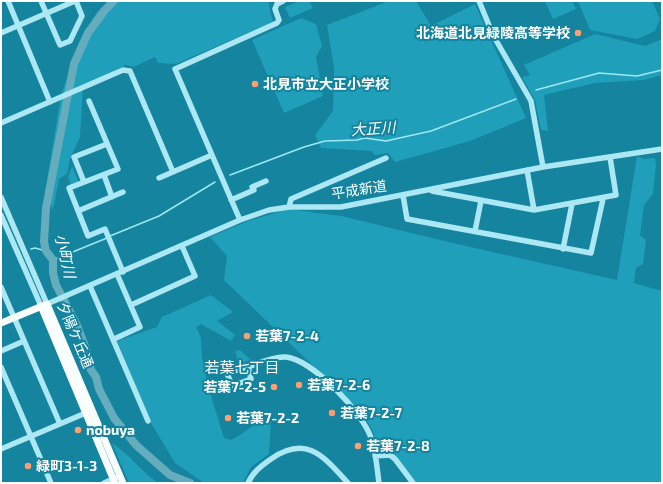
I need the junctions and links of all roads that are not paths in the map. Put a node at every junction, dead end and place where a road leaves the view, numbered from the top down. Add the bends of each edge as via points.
1 (8, 1) edge
2 (41, 1) edge
3 (75, 1) edge
4 (283, 1) edge
5 (479, 1) edge
6 (46, 13) junction
7 (18, 26) junction
8 (1, 33) edge
9 (89, 101) dead end
10 (50, 102) junction
11 (1, 123) edge
12 (107, 144) junction
13 (662, 148) edge
14 (212, 155) junction
15 (610, 157) junction
16 (386, 158) dead end
17 (543, 167) junction
18 (527, 170) junction
19 (173, 172) junction
20 (104, 174) junction
21 (159, 178) dead end
22 (266, 181) dead end
23 (84, 182) junction
24 (429, 190) junction
25 (123, 192) dead end
26 (403, 195) junction
27 (1, 197) edge
28 (112, 197) junction
29 (603, 199) junction
30 (231, 200) junction
31 (481, 201) junction
32 (572, 204) junction
33 (289, 207) junction
34 (534, 210) junction
35 (78, 211) junction
36 (1, 215) edge
37 (240, 220) junction
38 (475, 232) junction
39 (182, 246) junction
40 (563, 248) junction
41 (120, 273) junction
42 (90, 286) junction
43 (1, 287) edge
44 (3, 296) edge
45 (48, 304) junction
46 (131, 305) junction
47 (14, 318) junction
48 (1, 323) edge
49 (114, 339) junction
50 (24, 341) junction
51 (1, 351) edge
52 (1, 367) edge
53 (248, 367) junction
54 (89, 412) junction
55 (148, 421) dead end
56 (60, 424) junction
57 (31, 437) junction
58 (1, 450) edge
59 (375, 456) junction
60 (116, 479) edge
61 (51, 483) edge
62 (104, 483) edge
63 (124, 483) edge
64 (248, 483) edge
65 (348, 483) edge
66 (379, 483) edge
67 (413, 483) edge

1 - 7 street
2 - 6 street
3 - 6 street
3 - 6 street via 82,16 70,41 60,45
4 - 14 street via 277,4 275,9 279,20 277,23 175,69
5 - 17 street via 493,35 531,101
6 - 7 street
7 - 8 street
7 - 10 street
9 - 12 street
10 - 11 street
10 - 19 street via 123,70 130,71
12 - 20 street via 118,169
12 - 23 street via 74,157
13 - 15 street, 平成新道
14 - 19 street
14 - 30 street
15 - 17 street, 平成新道
15 - 29 street via 616,195
16 - 33 street via 291,199
17 - 18 street, 平成新道
18 - 24 street, 平成新道
18 - 34 street
19 - 21 street
20 - 23 street
20 - 28 street
22 - 30 street via 252,187 254,190
23 - 35 street via 69,188
24 - 26 street, 平成新道
24 - 31 street
25 - 28 street
26 - 33 street, 平成新道 via 342,206
26 - 38 street via 407,219
27 - 45 street, 夕陽ケ丘通
28 - 35 street
29 - 32 street
29 - 40 street via 591,253
30 - 37 street
31 - 34 street
31 - 38 street
32 - 34 street
32 - 40 street
33 - 37 street, 平成新道 via 269,210
35 - 41 street via 88,236 105,229
36 - 45 street, 夕陽ケ丘通
37 - 39 street, 平成新道
38 - 40 street
39 - 41 street, 平成新道
39 - 46 street via 196,276
41 - 42 street, 平成新道
41 - 46 street
42 - 45 street, 平成新道
42 - 49 street
43 - 44 street
44 - 47 street
45 - 47 main road
45 - 54 main road, 夕陽ケ丘通
46 - 49 street via 140,327
47 - 48 main road
47 - 50 street
49 - 55 street
50 - 51 street
50 - 56 street
52 - 57 street
53 - 53 street via 252,380 232,386 227,373
53 - 59 street via 281,357 306,364 332,387 361,419 371,437
54 - 56 street
54 - 60 main road, 夕陽ケ丘通
56 - 57 street
57 - 58 street
57 - 61 street
59 - 66 street
59 - 67 street via 390,455
60 - 62 street
60 - 63 main road, 夕陽ケ丘通
64 - 65 street via 256,470 277,455 289,450 306,448 316,452

